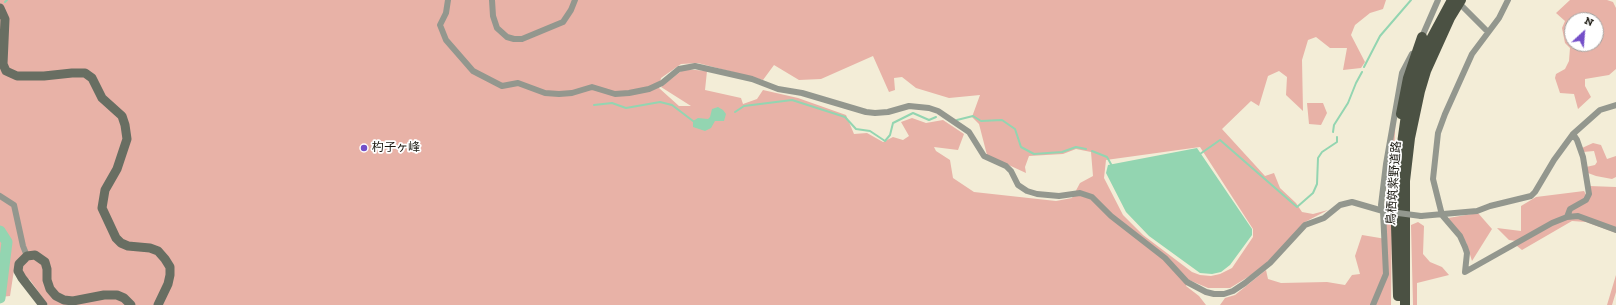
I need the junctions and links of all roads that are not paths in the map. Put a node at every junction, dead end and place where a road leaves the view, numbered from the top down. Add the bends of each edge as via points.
1 (448, 0) edge
2 (492, 0) edge
3 (575, 0) edge
4 (1438, 0) edge
5 (1452, 0) edge
6 (1508, 0) edge
7 (1461, 3) edge
8 (0, 8) edge
9 (1488, 32) junction
10 (1422, 37) junction
11 (1616, 106) edge
12 (1573, 134) junction
13 (1400, 152) junction
14 (0, 196) edge
15 (1383, 210) junction
16 (1442, 215) junction
17 (1567, 216) junction
18 (1616, 230) edge
19 (28, 256) junction
20 (43, 305) edge
21 (131, 305) edge
22 (158, 305) edge
23 (1373, 305) edge
24 (1398, 305) edge
25 (1405, 305) edge

1 - 15 street via 440,25 446,40 474,71 502,86 518,83 545,93 559,94 592,87 616,94 630,93 648,90 662,83 679,69 695,66 752,79 778,89 802,93 866,112 888,112 909,106 938,111 969,132 984,156 1006,166 1018,185 1027,191 1059,196 1080,193 1092,197 1111,216 1165,258 1187,282 1214,294 1233,291 1245,283 1270,263 1305,225 1324,218 1340,204 1352,202
2 - 3 street via 497,28 507,37 522,39 563,22
4 - 10 street
5 - 13 main road via 1419,68
6 - 9 street via 1500,18
7 - 9 street
7 - 25 main road, 鳥栖筑紫野道路 via 1450,18 1426,71 1410,138 1405,181
8 - 22 main road via 5,19 3,64 6,71 17,76 85,73 92,78 102,98 122,116 127,139 117,169 105,190 102,208 116,238 121,243 158,251 170,267 168,284
9 - 16 street via 1472,54 1440,128 1433,179
10 - 13 main road via 1402,98
10 - 15 street via 1402,73 1386,164 1381,205
11 - 12 street via 1600,110
12 - 16 street via 1531,196 1477,211
12 - 17 street via 1582,158 1589,194 1586,200 1570,209
13 - 24 main road via 1396,225
14 - 19 street via 14,205 23,246
15 - 16 street, bridge via 1421,216
15 - 23 street via 1386,274
16 - 17 street via 1460,236 1465,247 1465,272
17 - 18 street via 1578,216
19 - 20 main road via 19,264 18,271
19 - 21 main road via 35,255 45,262 50,289 64,300 117,295

